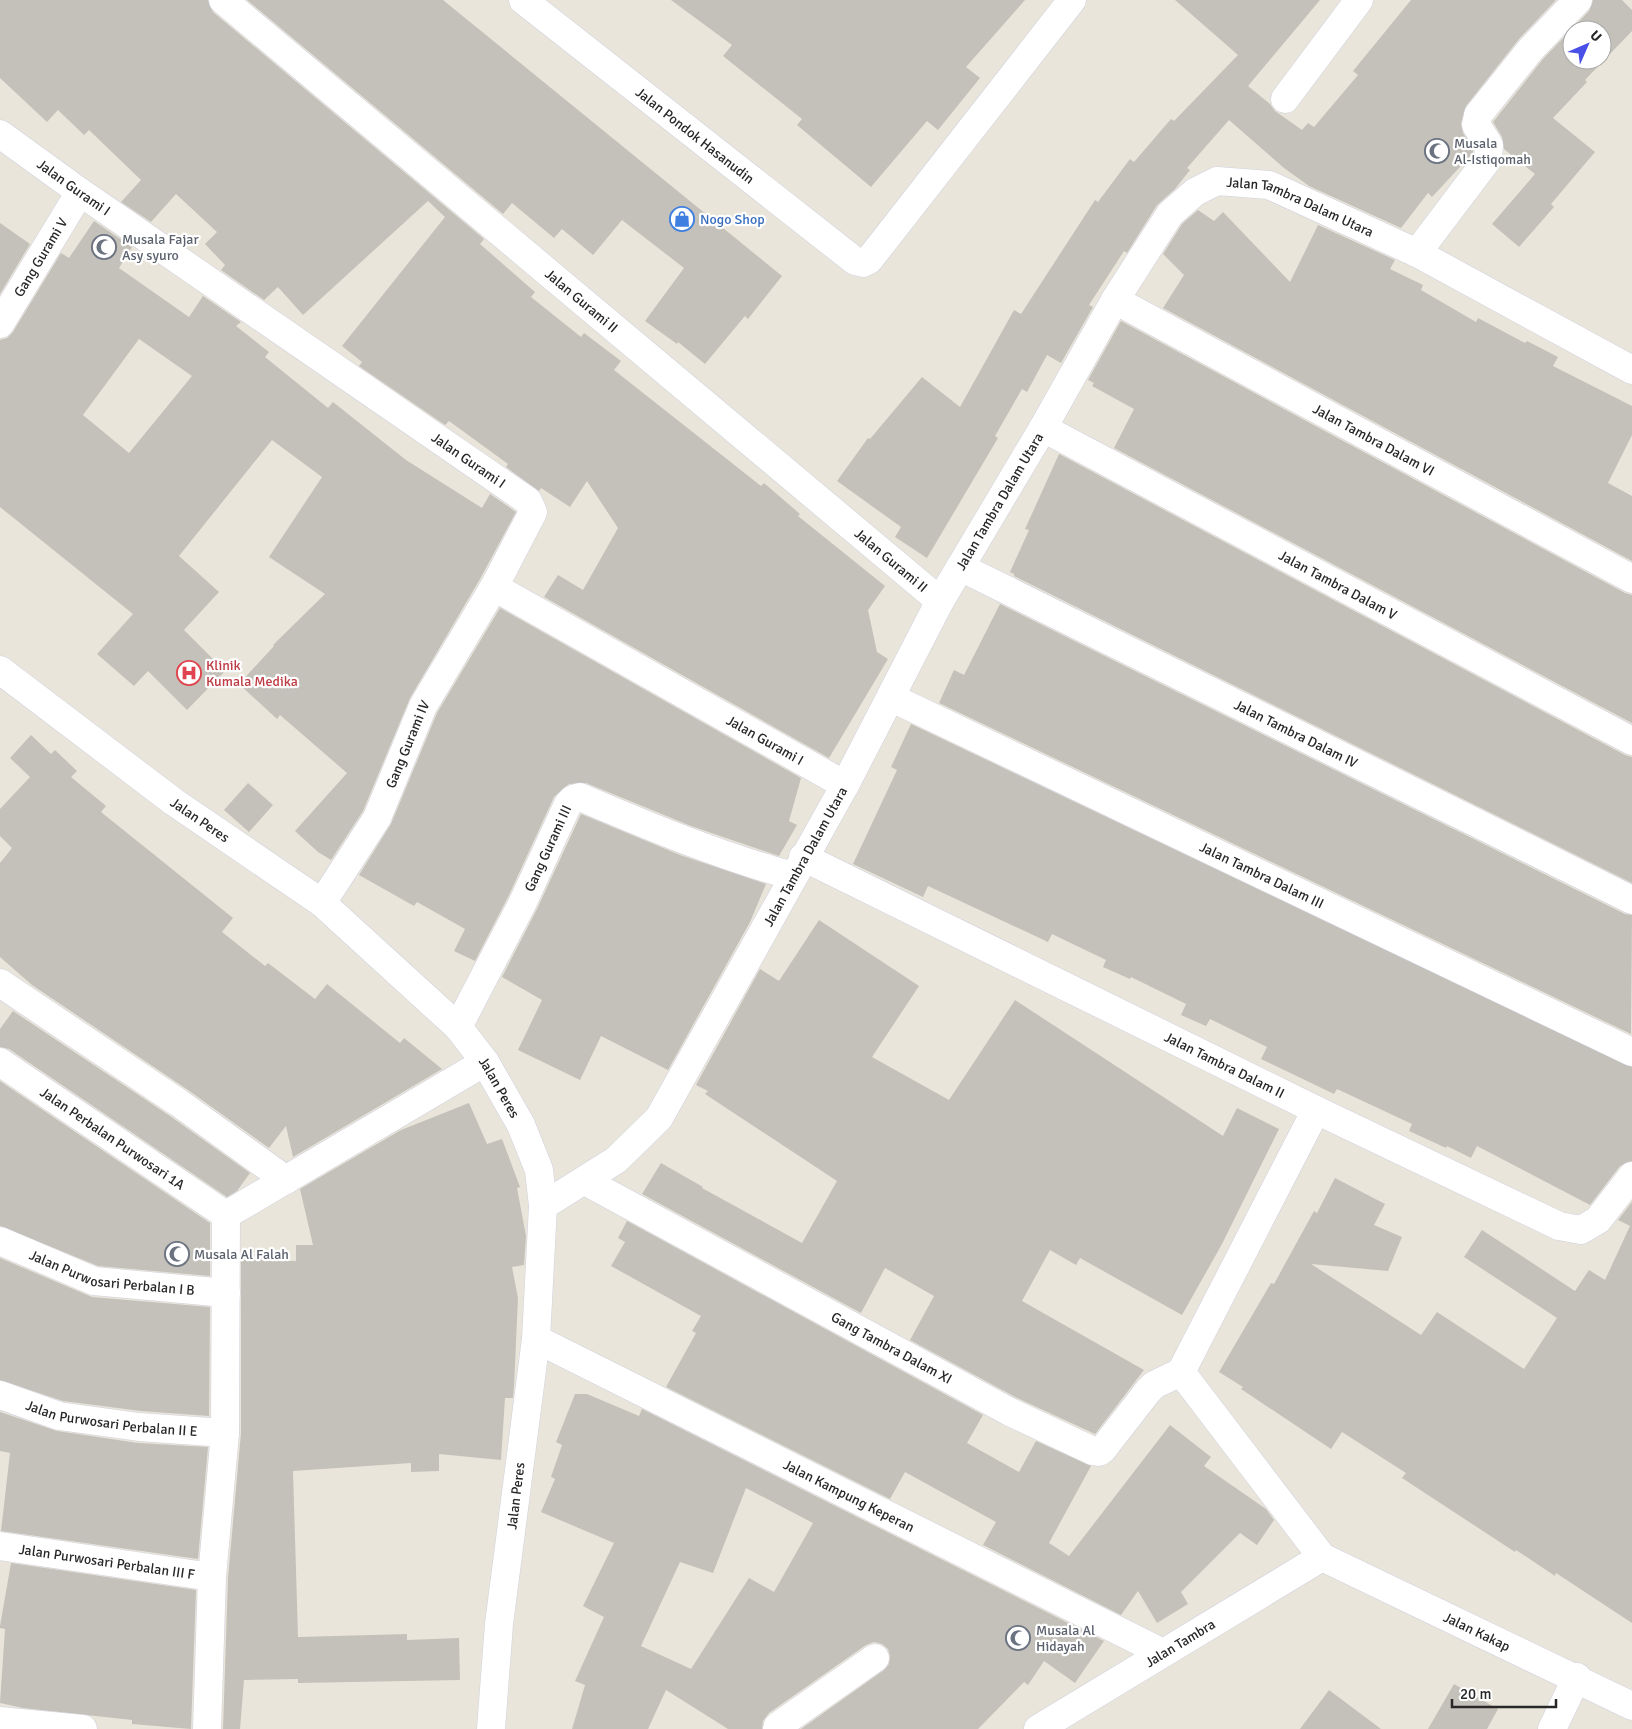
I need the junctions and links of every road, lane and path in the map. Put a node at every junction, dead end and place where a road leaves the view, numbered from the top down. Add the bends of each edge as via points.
1 (223, 0) edge
2 (523, 0) edge
3 (1072, 0) edge
4 (1359, 0) edge
5 (1578, 0) edge
6 (1285, 99) dead end
7 (0, 134) edge
8 (80, 192) junction
9 (1417, 253) junction
10 (1115, 300) junction
11 (0, 324) edge
12 (1632, 370) edge
13 (1043, 428) junction
14 (960, 567) junction
15 (1632, 579) edge
16 (494, 587) junction
17 (940, 601) junction
18 (0, 670) edge
19 (892, 698) junction
20 (1632, 741) edge
21 (846, 784) junction
22 (798, 866) junction
23 (1632, 900) edge
24 (322, 902) junction
25 (0, 983) edge
26 (458, 1027) junction
27 (1632, 1052) edge
28 (0, 1062) edge
29 (485, 1062) junction
30 (1316, 1110) junction
31 (1632, 1178) edge
32 (286, 1180) junction
33 (584, 1181) junction
34 (543, 1206) junction
35 (226, 1216) junction
36 (0, 1241) edge
37 (226, 1293) junction
38 (536, 1339) junction
39 (1181, 1372) junction
40 (0, 1395) edge
41 (226, 1433) junction
42 (0, 1546) edge
43 (1322, 1557) junction
44 (212, 1577) junction
45 (1163, 1653) junction
46 (875, 1658) dead end
47 (1577, 1677) junction
48 (1632, 1706) edge
49 (0, 1721) edge
50 (83, 1729) edge
51 (207, 1729) edge
52 (491, 1729) edge
53 (777, 1729) edge
54 (1038, 1729) edge
55 (1552, 1729) edge

1 - 17 street, Jalan Gurami II
2 - 3 street, Jalan Pondok Hasanudin via 855,261 863,263 869,260
4 - 6 street
5 - 9 street via 1531,49 1478,115 1476,125 1489,144 1488,159
7 - 8 street, Jalan Gurami I
8 - 11 street, Gang Gurami V
8 - 16 street, Jalan Gurami I via 528,501 534,512
9 - 10 street, Jalan Tambra Dalam Utara via 1269,185 1216,180 1195,192 1170,214
9 - 12 street, Jalan Tambra Dalam Utara
10 - 13 street, Jalan Tambra Dalam Utara
10 - 15 street, Jalan Tambra Dalam VI
13 - 14 street, Jalan Tambra Dalam Utara
13 - 20 street, Jalan Tambra Dalam V
14 - 17 street, Jalan Tambra Dalam Utara
14 - 23 street, Jalan Tambra Dalam IV
16 - 21 street, Jalan Gurami I
16 - 24 street, Gang Gurami IV via 423,706 377,818
17 - 19 street, Jalan Tambra Dalam Utara
18 - 24 street, Jalan Peres via 174,802
19 - 21 street, Jalan Tambra Dalam Utara
19 - 27 street, Jalan Tambra Dalam III
21 - 22 street, Jalan Tambra Dalam Utara
22 - 26 street, Gang Gurami III via 752,864 655,830 580,797 573,798
22 - 30 street, Jalan Tambra Dalam II
22 - 33 street, Jalan Tambra Dalam Utara via 659,1118 616,1160
24 - 26 street, Jalan Peres
25 - 32 street via 179,1103
26 - 29 street, Jalan Peres
28 - 35 street, Jalan Perbalan Purwosari 1A
29 - 32 street
29 - 34 street, Jalan Peres via 521,1125 539,1170
30 - 31 street, Jalan Tambra Dalam II via 1559,1226 1581,1230 1598,1220
30 - 39 street
32 - 35 street
33 - 34 street, Jalan Tambra Dalam Utara
33 - 39 street, Gang Tambra Dalam XI via 1010,1412 1093,1451 1103,1449 1154,1385
34 - 38 street, Jalan Peres
35 - 37 street
36 - 37 street, Jalan Purwosari Perbalan I B via 94,1281
37 - 41 street
38 - 45 street, Jalan Kampung Keperan
38 - 52 street, Jalan Peres via 499,1624
39 - 43 street
40 - 41 street, Jalan Purwosari Perbalan II E via 59,1416 140,1427
41 - 44 street
42 - 44 street, Jalan Purwosari Perbalan III F
43 - 45 street, Jalan Tambra
43 - 47 street, Jalan Kakap
44 - 51 street
45 - 54 street, Jalan Tambra
46 - 53 street
47 - 48 street, Jalan Kakap
47 - 55 street
49 - 50 street

